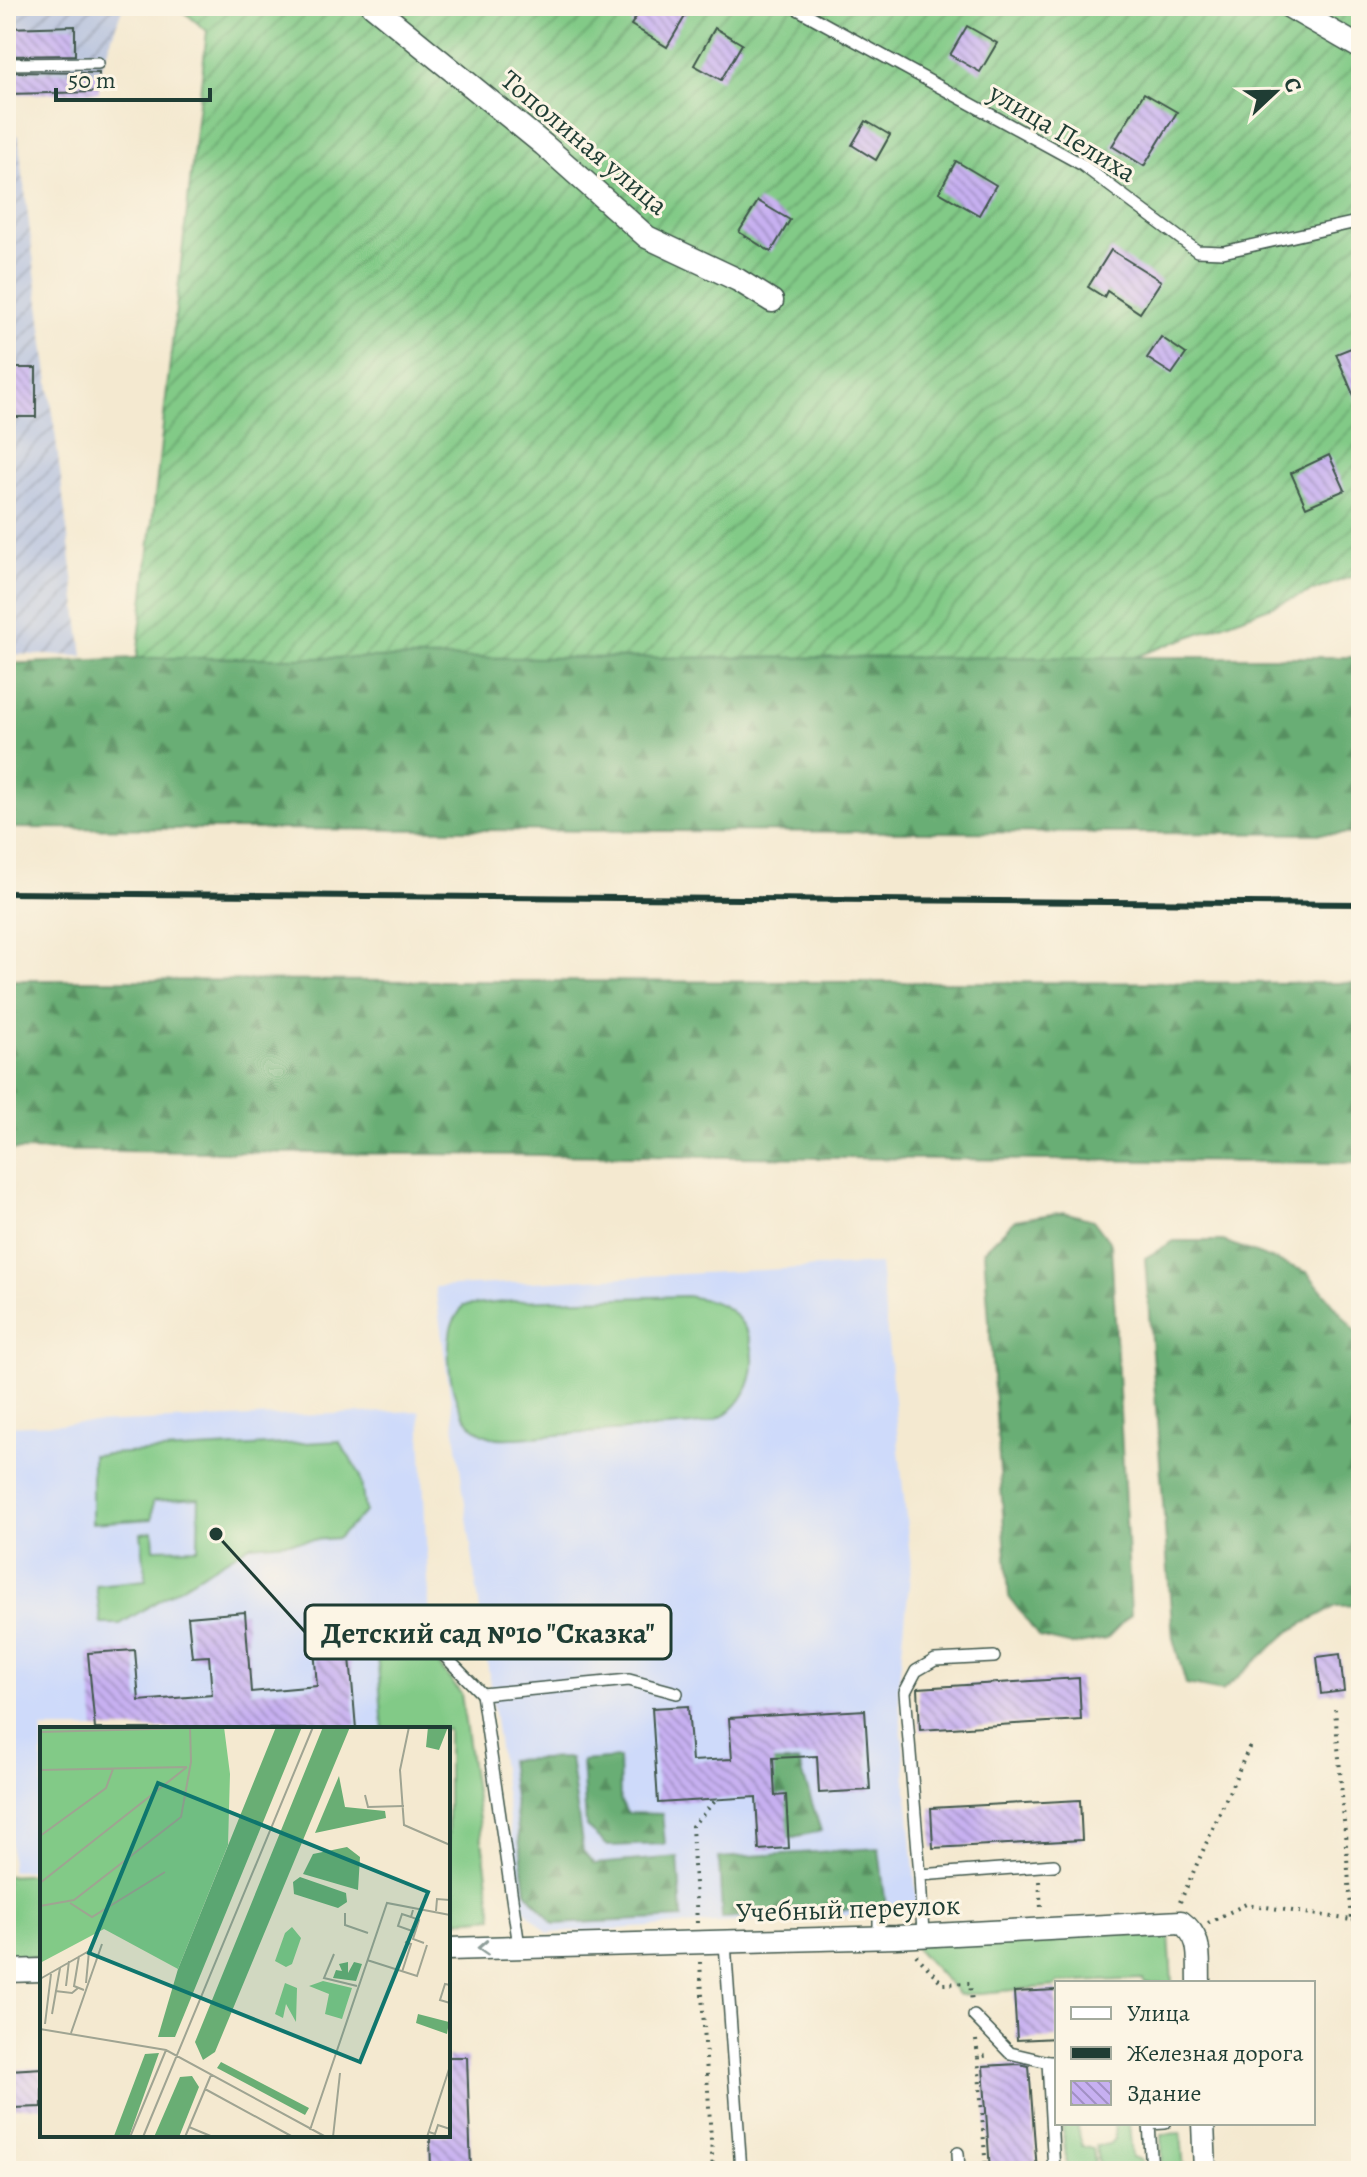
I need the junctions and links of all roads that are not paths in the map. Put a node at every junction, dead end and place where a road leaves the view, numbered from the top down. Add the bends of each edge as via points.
1 (373, 6) edge
2 (792, 6) edge
3 (1288, 6) edge
4 (1361, 48) edge
5 (98, 63) dead end
6 (6, 64) edge
7 (1361, 221) edge
8 (772, 301) dead end
9 (431, 1642) dead end
10 (994, 1657) dead end
11 (677, 1693) dead end
12 (482, 1694) junction
13 (1054, 1865) dead end
14 (920, 1875) junction
15 (879, 1914) dead end
16 (879, 1937) junction
17 (917, 1942) junction
18 (725, 1943) junction
19 (519, 1946) junction
20 (450, 1949) edge
21 (40, 1970) edge
22 (6, 1971) edge
23 (1199, 1981) edge
24 (974, 2016) road end
25 (1053, 2062) edge
26 (1149, 2125) edge
27 (1203, 2125) edge
28 (958, 2153) dead end
29 (741, 2171) edge
30 (959, 2171) edge
31 (1054, 2171) edge
32 (1152, 2171) edge
33 (1205, 2171) edge

1 - 8 street, Тополиная улица via 647,237
2 - 7 lane, улица Пелиха via 1081,164 1197,251 1223,252
3 - 4 street
5 - 6 lane
9 - 12 lane
10 - 14 lane via 935,1660 916,1671 905,1692
11 - 12 lane via 629,1680
12 - 19 lane
13 - 14 lane
14 - 17 lane
15 - 16 lane
16 - 17 street, Учебный переулок
16 - 18 street, Учебный переулок
17 - 23 street, Учебный переулок via 1181,1922 1193,1930 1198,1943
18 - 19 street, Учебный переулок
18 - 29 lane
19 -> 20 street, Учебный переулок
21 - 22 street
24 - 25 lane via 1010,2053
25 - 31 lane
26 - 32 lane
27 - 33 street
28 - 30 lane

